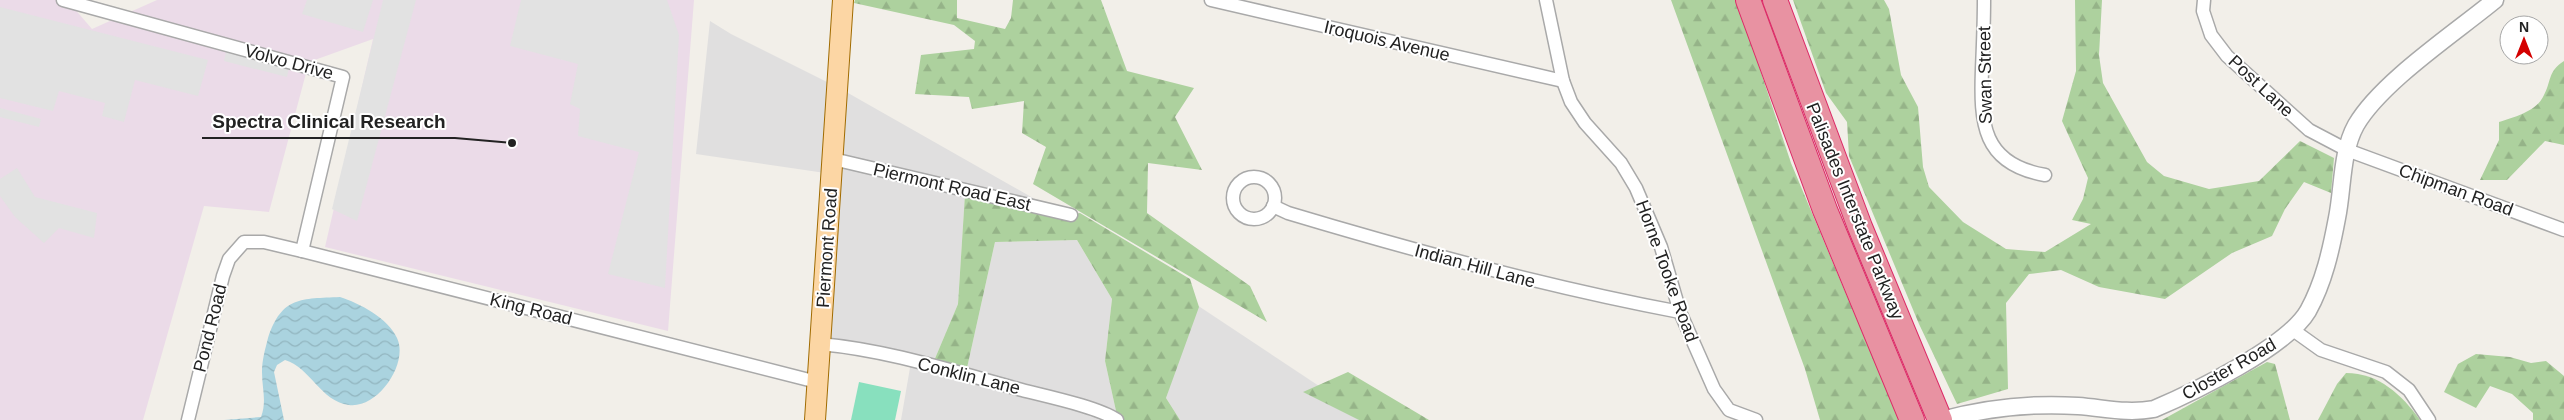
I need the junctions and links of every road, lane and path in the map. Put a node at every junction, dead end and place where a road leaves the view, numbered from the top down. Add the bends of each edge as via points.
1 (63, 0) edge
2 (843, 0) edge
3 (1212, 0) edge
4 (1546, 0) edge
5 (1748, 0) edge
6 (1775, 0) edge
7 (1984, 0) edge
8 (2204, 0) edge
9 (2495, 0) edge
10 (1563, 81) junction
11 (2347, 150) junction
12 (834, 159) junction
13 (2045, 175) dead end
14 (1273, 206) dead end
15 (1071, 215) dead end
16 (2564, 230) edge
17 (244, 242) joint
18 (302, 251) junction
19 (1680, 312) junction
20 (2293, 330) junction
21 (820, 344) junction
22 (817, 382) junction
23 (1939, 416) edge
24 (1911, 418) edge
25 (188, 420) edge
26 (815, 420) edge
27 (1116, 420) edge
28 (1756, 420) edge
29 (2429, 420) edge

1 - 18 street, Volvo Drive via 342,77
2 - 12 main road, Piermont Road
3 - 10 street, Iroquois Avenue
4 - 10 street, Horne Tooke Road
5 - 24 highway, Palisades Interstate Parkway via 1825,210
6 - 23 highway, Palisades Interstate Parkway via 1845,189
7 - 13 street, Swan Street via 1981,113 1986,135 2010,165 2025,172
8 - 11 street, Post Lane via 2203,11 2211,35 2228,56 2309,130
9 - 11 street, Closter Road via 2367,107 2354,127
10 - 19 street, Horne Tooke Road via 1571,102 1585,123 1621,163 1636,188 1661,247
11 - 16 street, Chipman Road
11 - 20 street, Closter Road via 2330,256 2307,312
12 - 15 street, Piermont Road East
12 - 21 main road, Piermont Road
14 - 19 street, Indian Hill Lane via 1442,259 1588,295
17 - 18 street, King Road via 264,242
17 - 25 street, Pond Road via 229,259 223,276
18 - 22 street, King Road
19 - 28 street, Horne Tooke Road via 1714,389 1729,410
20 - 23 street, Closter Road via 2270,348 2154,410 2132,413 2077,406 2010,406
20 - 29 street via 2321,350 2386,372 2409,390
21 - 22 main road, Piermont Road
21 - 27 street, Conklin Lane via 853,347 1051,397
22 - 26 main road, Piermont Road

